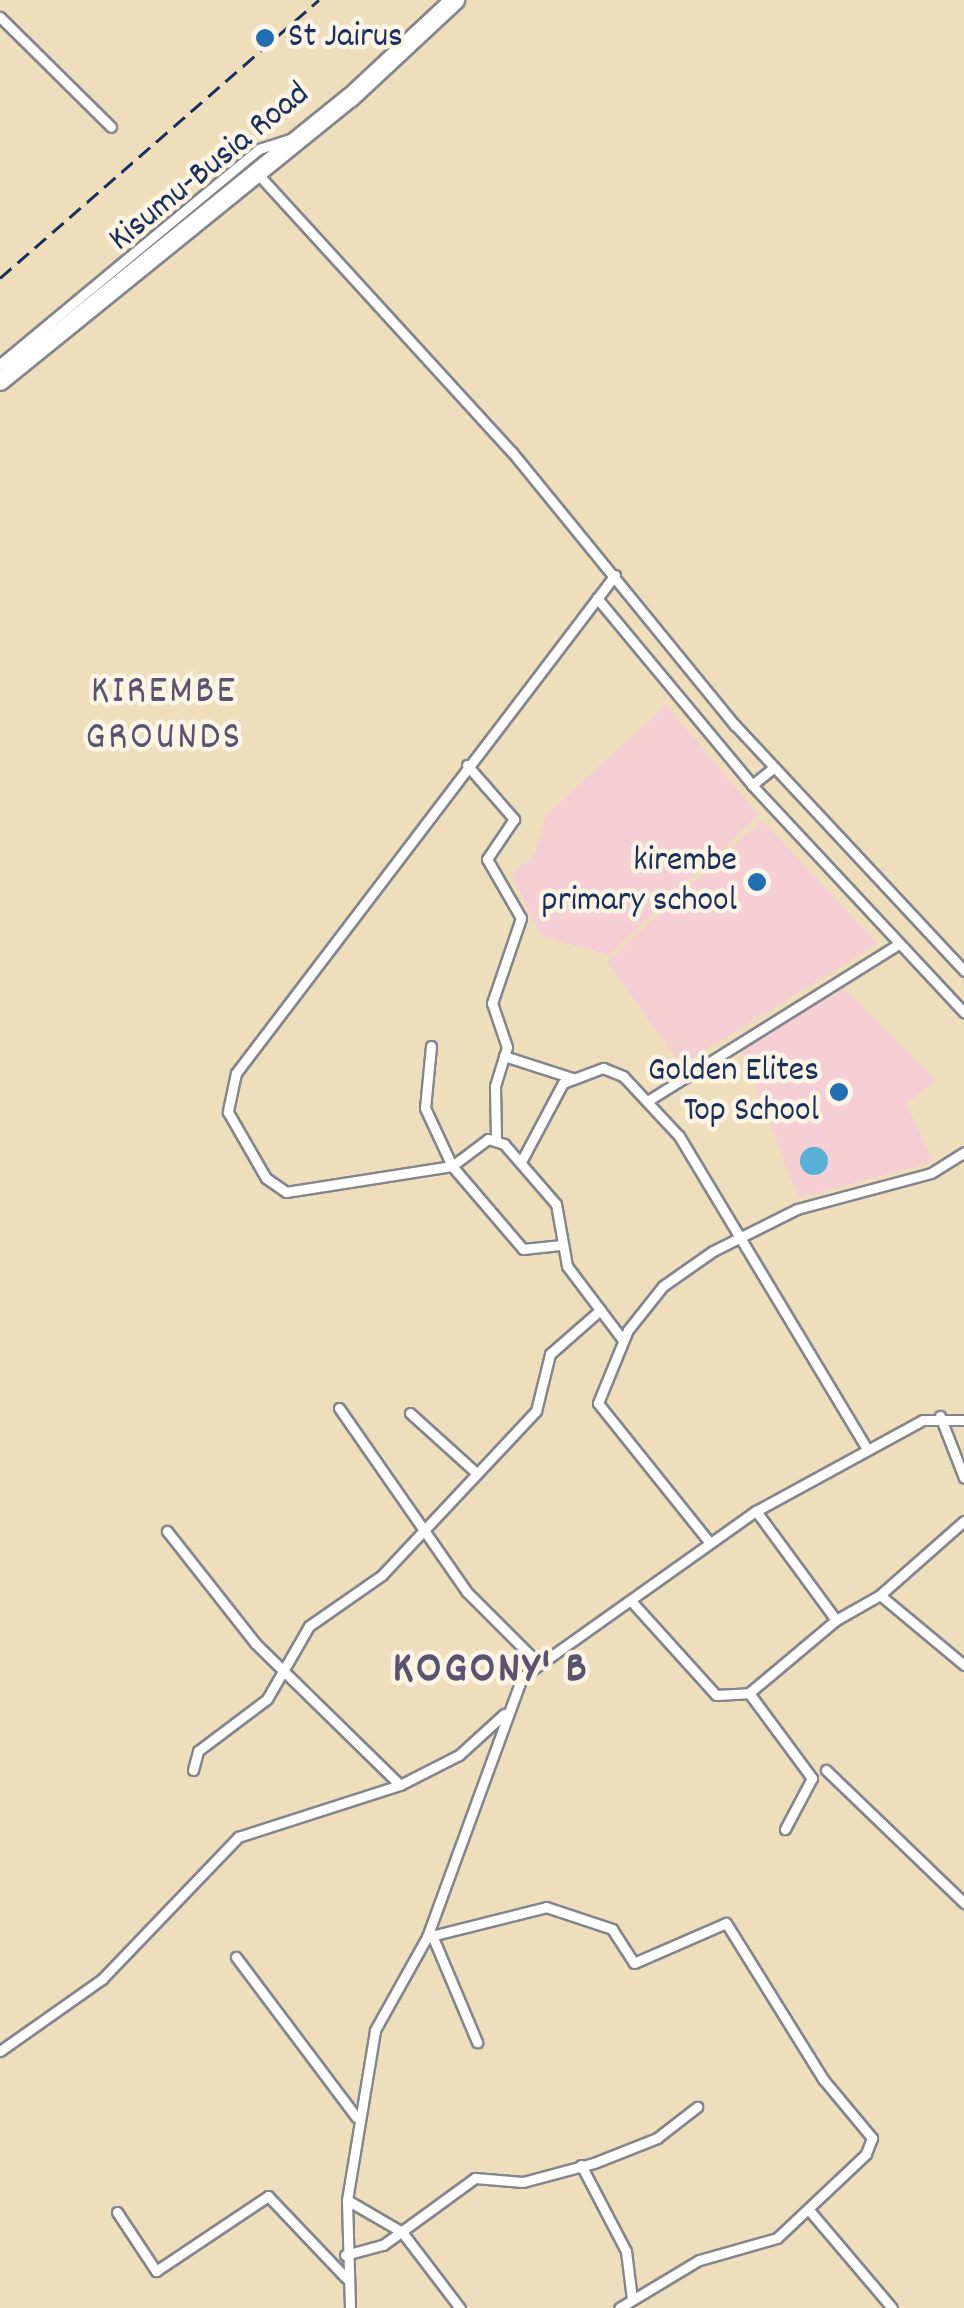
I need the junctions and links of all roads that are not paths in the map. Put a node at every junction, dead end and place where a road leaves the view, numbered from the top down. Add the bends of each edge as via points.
1 (455, 0) edge
2 (0, 17) edge
3 (111, 127) dead end
4 (298, 136) junction
5 (256, 170) junction
6 (0, 364) edge
7 (0, 381) edge
8 (615, 575) junction
9 (597, 598) junction
10 (467, 766) junction
11 (774, 766) junction
12 (752, 785) junction
13 (897, 945) junction
14 (964, 971) edge
15 (964, 1012) edge
16 (431, 1046) dead end
17 (504, 1056) junction
18 (572, 1078) junction
19 (649, 1100) junction
20 (496, 1139) junction
21 (964, 1152) edge
22 (522, 1160) junction
23 (452, 1166) junction
24 (744, 1237) junction
25 (560, 1244) junction
26 (600, 1310) junction
27 (623, 1340) junction
28 (339, 1408) dead end
29 (410, 1413) dead end
30 (940, 1416) junction
31 (964, 1420) edge
32 (867, 1449) junction
33 (473, 1470) junction
34 (964, 1478) edge
35 (756, 1510) junction
36 (964, 1521) edge
37 (424, 1524) junction
38 (167, 1532) dead end
39 (710, 1543) junction
40 (880, 1595) junction
41 (632, 1602) junction
42 (836, 1620) junction
43 (537, 1662) junction
44 (964, 1666) edge
45 (286, 1673) junction
46 (749, 1693) junction
47 (504, 1714) junction
48 (193, 1770) dead end
49 (826, 1770) dead end
50 (400, 1785) junction
51 (785, 1829) dead end
52 (964, 1903) edge
53 (430, 1939) junction
54 (236, 1956) dead end
55 (477, 2042) dead end
56 (0, 2052) edge
57 (698, 2107) dead end
58 (356, 2116) junction
59 (581, 2165) junction
60 (347, 2200) junction
61 (809, 2210) junction
62 (117, 2212) dead end
63 (402, 2232) junction
64 (345, 2255) junction
65 (346, 2278) junction
66 (632, 2299) junction
67 (350, 2308) edge
68 (460, 2308) edge
69 (619, 2308) edge
70 (892, 2308) edge

1 - 4 highway, Kisumu-Busia Road
2 - 3 street
4 - 5 highway, Kisumu-Busia Road
4 - 6 street via 259,149
5 - 7 highway, Kisumu-Busia Road
5 - 8 street
8 - 9 street
8 - 11 street
9 - 10 street
9 - 12 street
10 - 17 street via 514,819 487,859 521,918 492,1003
10 - 23 street via 236,1072 228,1103 240,1140 286,1192
11 - 12 street
11 - 14 street
12 - 13 street
13 - 15 street
13 - 19 street
16 - 23 street via 425,1108
17 - 18 street
17 - 20 street
18 - 19 street via 611,1068
18 - 22 street via 556,1090
19 - 24 street
20 - 22 street
20 - 23 street
21 - 24 street via 931,1173 820,1201
22 - 25 street via 558,1209
23 - 25 street via 522,1249
24 - 27 street via 663,1286
24 - 32 street
25 - 26 street
26 - 27 street
26 - 33 street via 550,1354 536,1410
27 - 39 street via 598,1402
28 - 37 street
29 - 33 street
30 - 31 street
30 - 32 street
30 - 34 street
32 - 35 street
33 - 37 street
35 - 39 street
35 - 42 street
36 - 40 street
37 - 43 street via 467,1592
37 - 45 street via 382,1574 309,1626
38 - 45 street
39 - 41 street
40 - 42 street
40 - 44 street
41 - 43 street
41 - 46 street via 716,1694
42 - 46 street
43 - 47 street
45 - 48 street via 267,1699 198,1752
45 - 50 street
46 - 51 street via 812,1778
47 - 50 street via 459,1755
47 - 53 street
49 - 52 street
50 - 56 street via 238,1837 102,1979
53 - 55 street
53 - 58 street via 374,2030
53 - 61 street via 546,1907 612,1929 634,1963 726,1924 874,2142
54 - 58 street
57 - 59 street via 657,2138
58 - 60 street
59 - 63 street via 523,2182 475,2178
59 - 66 street via 626,2251
60 - 63 street
60 - 64 street
61 - 66 street via 764,2245 700,2260
61 - 70 street
62 - 65 street via 147,2264 161,2270 268,2196
63 - 64 street
63 - 68 street
64 - 65 street
65 - 67 street
66 - 69 street

